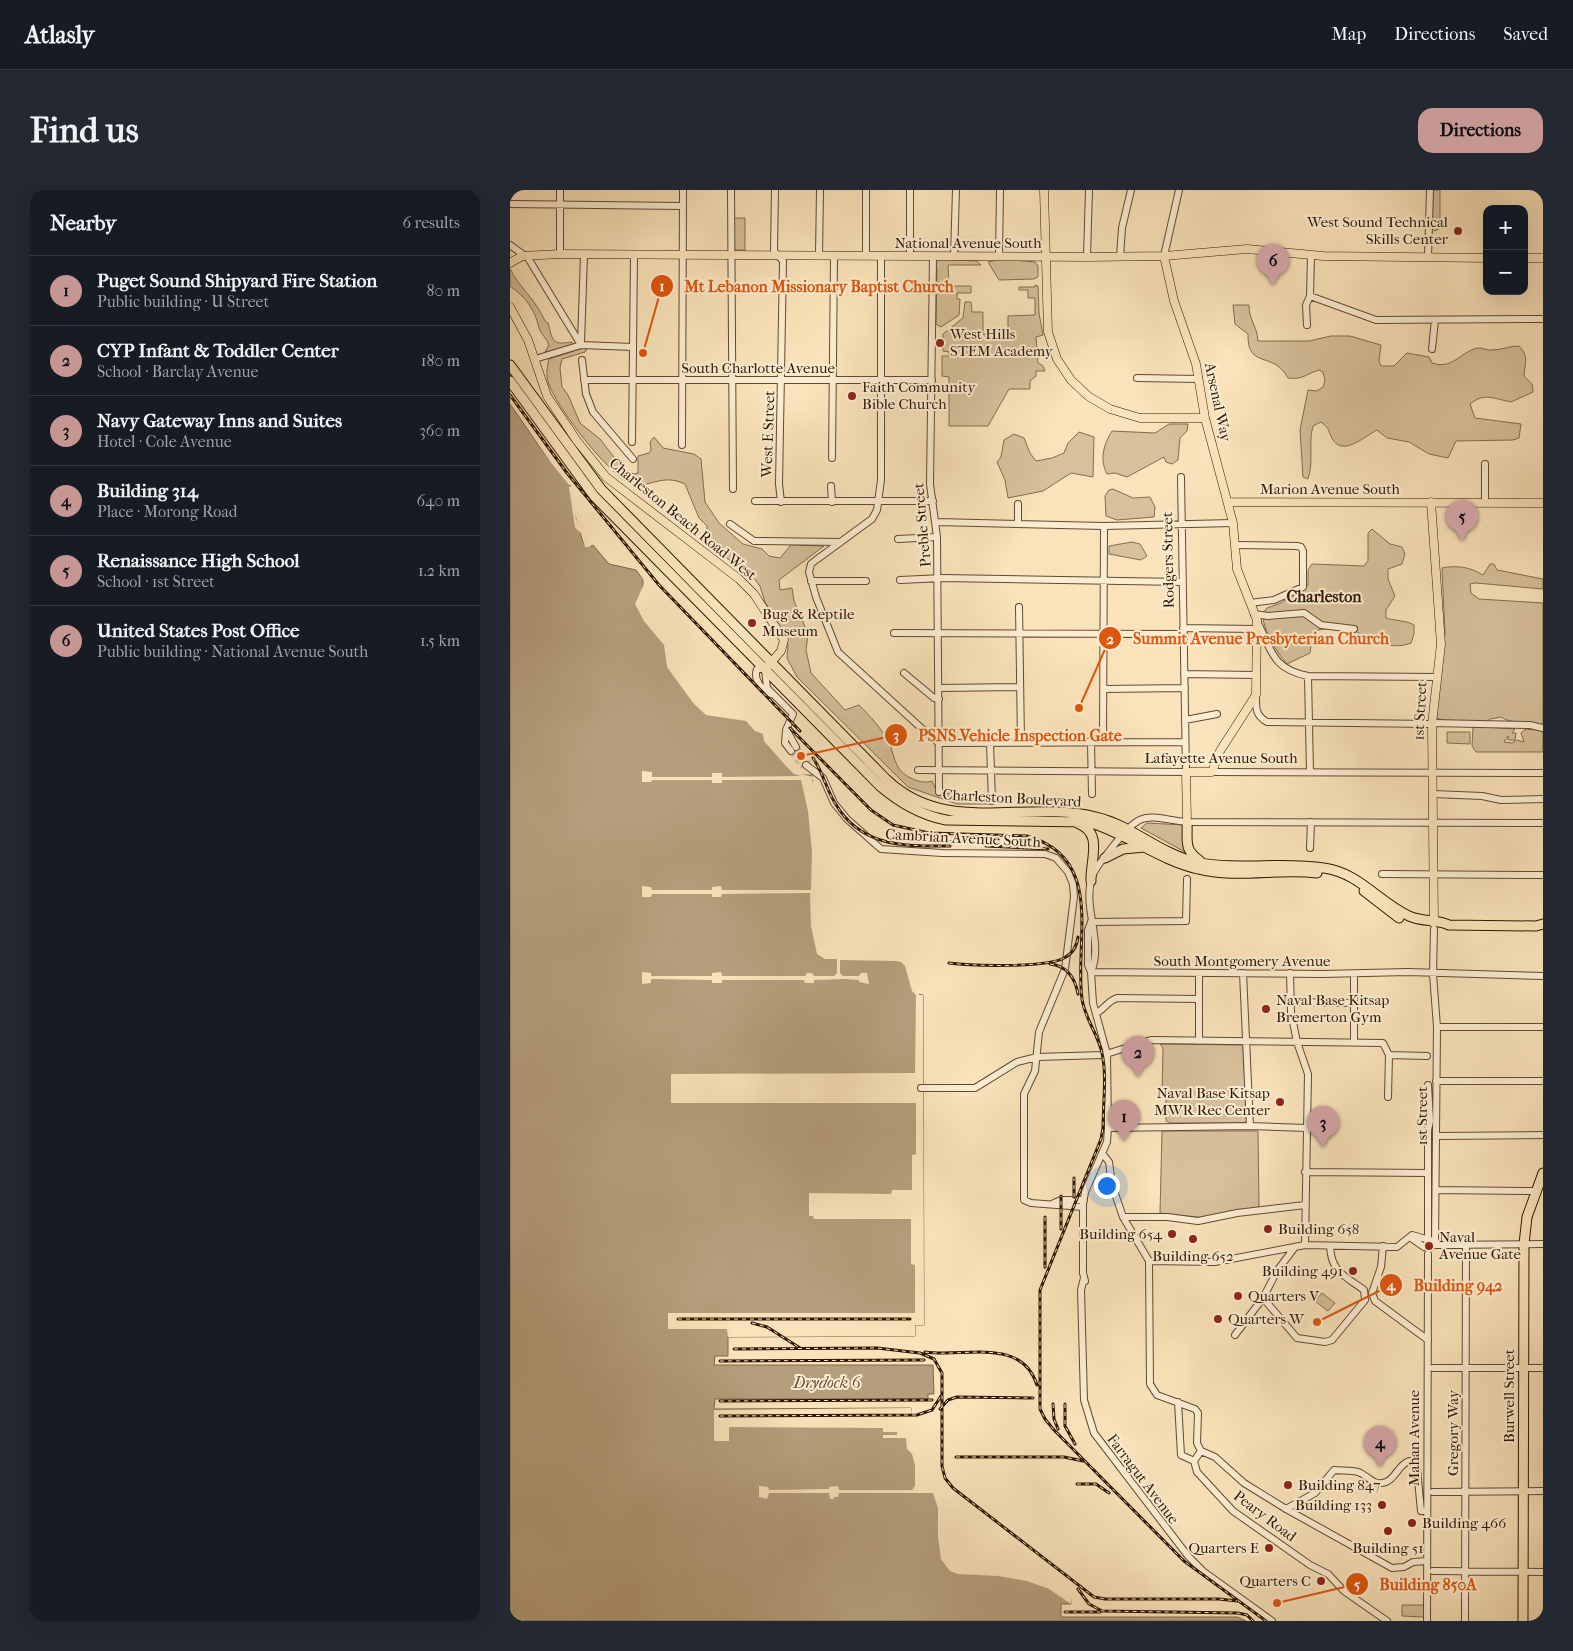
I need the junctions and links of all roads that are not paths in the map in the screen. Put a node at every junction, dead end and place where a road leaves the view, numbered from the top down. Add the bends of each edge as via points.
1 (560, 190) edge
2 (683, 190) edge
3 (731, 190) edge
4 (776, 190) edge
5 (820, 190) edge
6 (866, 190) edge
7 (910, 190) edge
8 (956, 190) edge
9 (1000, 190) edge
10 (1044, 190) edge
11 (1089, 190) edge
12 (1131, 190) edge
13 (1179, 190) edge
14 (1430, 190) edge
15 (510, 204) edge
16 (560, 204) junction
17 (683, 206) junction
18 (510, 245) edge
19 (560, 254) junction
20 (526, 255) junction
21 (584, 255) junction
22 (634, 255) junction
23 (683, 255) junction
24 (730, 255) junction
25 (779, 255) junction
26 (819, 256) junction
27 (834, 256) junction
28 (866, 256) junction
29 (881, 256) junction
30 (910, 256) junction
31 (933, 256) junction
32 (954, 256) junction
33 (1164, 256) junction
34 (1311, 256) junction
35 (999, 257) junction
36 (1045, 257) junction
37 (1087, 257) junction
38 (1120, 257) junction
39 (1428, 258) junction
40 (1483, 258) edge
41 (1528, 258) edge
42 (1543, 258) edge
43 (510, 263) edge
44 (1310, 296) junction
45 (510, 307) edge
46 (1543, 319) edge
47 (1435, 320) junction
48 (1307, 325) dead end
49 (582, 344) junction
50 (633, 347) junction
51 (1432, 349) dead end
52 (535, 359) junction
53 (582, 360) dead end
54 (510, 365) edge
55 (1137, 378) dead end
56 (881, 379) junction
57 (1199, 379) junction
58 (584, 380) junction
59 (633, 380) junction
60 (682, 380) junction
61 (732, 380) junction
62 (782, 380) junction
63 (832, 380) junction
64 (932, 380) junction
65 (510, 381) edge
66 (1205, 418) junction
67 (632, 442) dead end
68 (682, 445) dead end
69 (832, 458) dead end
70 (633, 459) dead end
71 (1485, 464) dead end
72 (1181, 477) dead end
73 (831, 486) dead end
74 (733, 489) dead end
75 (879, 501) junction
76 (933, 501) junction
77 (755, 502) dead end
78 (781, 502) junction
79 (832, 502) junction
80 (1228, 502) junction
81 (1432, 502) junction
82 (1485, 503) junction
83 (1543, 503) edge
84 (1018, 504) dead end
85 (937, 522) junction
86 (1182, 523) junction
87 (1233, 523) junction
88 (730, 524) dead end
89 (1018, 524) junction
90 (1104, 526) junction
91 (937, 537) junction
92 (898, 539) dead end
93 (841, 542) junction
94 (1235, 545) junction
95 (938, 579) junction
96 (900, 580) dead end
97 (812, 582) junction
98 (866, 582) dead end
99 (1104, 582) junction
100 (1182, 582) junction
101 (1250, 603) junction
102 (1019, 607) dead end
103 (1256, 617) junction
104 (1255, 629) junction
105 (1354, 629) dead end
106 (1183, 631) junction
107 (894, 633) dead end
108 (938, 633) junction
109 (1103, 634) junction
110 (1020, 635) junction
111 (772, 661) junction
112 (765, 669) junction
113 (904, 673) dead end
114 (1184, 674) junction
115 (1255, 675) junction
116 (1308, 676) junction
117 (1436, 677) junction
118 (1020, 687) junction
119 (938, 688) junction
120 (1185, 688) junction
121 (1104, 689) junction
122 (771, 694) junction
123 (1256, 695) junction
124 (939, 699) junction
125 (1217, 714) dead end
126 (1185, 720) junction
127 (1308, 723) junction
128 (1432, 724) junction
129 (1543, 728) edge
130 (1091, 741) junction
131 (1104, 741) junction
132 (939, 742) junction
133 (1021, 742) junction
134 (1185, 742) junction
135 (990, 743) junction
136 (794, 749) tunnel mouth
137 (806, 765) tunnel mouth
138 (918, 770) dead end
139 (938, 770) junction
140 (992, 772) junction
141 (1092, 772) junction
142 (1186, 772) junction
143 (1212, 772) junction
144 (1310, 772) junction
145 (1543, 773) edge
146 (1433, 774) junction
147 (939, 792) dead end
148 (1092, 794) dead end
149 (1433, 794) junction
150 (1543, 798) edge
151 (992, 800) dead end
152 (1072, 822) junction
153 (1187, 822) junction
154 (1311, 822) junction
155 (1432, 823) junction
156 (1543, 823) edge
157 (1124, 833) junction
158 (1145, 847) junction
159 (1310, 848) dead end
160 (1105, 858) junction
161 (1202, 863) junction
162 (1382, 874) dead end
163 (1433, 874) junction
164 (1543, 875) edge
165 (1187, 878) dead end
166 (1091, 881) junction
167 (1091, 922) junction
168 (1434, 926) junction
169 (1541, 926) edge
170 (1091, 972) junction
171 (1199, 973) junction
172 (1243, 973) junction
173 (1290, 973) junction
174 (1354, 974) junction
175 (1433, 974) junction
176 (1543, 976) edge
177 (1199, 999) junction
178 (1290, 1002) junction
179 (1353, 1003) junction
180 (1096, 1014) junction
181 (1437, 1027) junction
182 (1543, 1027) edge
183 (1246, 1040) junction
184 (1199, 1041) junction
185 (1297, 1042) junction
186 (1354, 1042) junction
187 (1107, 1054) junction
188 (1389, 1055) junction
189 (1427, 1056) dead end
190 (1036, 1057) junction
191 (1436, 1081) junction
192 (1543, 1081) edge
193 (1428, 1085) dead end
194 (921, 1088) dead end
195 (1388, 1097) dead end
196 (1250, 1126) junction
197 (1108, 1128) junction
198 (1306, 1128) junction
199 (1543, 1135) edge
200 (1436, 1136) junction
201 (1102, 1153) junction
202 (1305, 1172) junction
203 (1428, 1173) junction
204 (1543, 1173) edge
205 (1436, 1190) junction
206 (1536, 1190) junction
207 (1083, 1204) junction
208 (1305, 1205) junction
209 (1124, 1217) junction
210 (1408, 1238) junction
211 (1432, 1243) junction
212 (1466, 1244) junction
213 (1524, 1244) junction
214 (1543, 1244) edge
215 (1305, 1245) junction
216 (1330, 1246) junction
217 (1383, 1246) junction
218 (1295, 1247) junction
219 (1428, 1254) dead end
220 (1149, 1261) junction
221 (1263, 1298) junction
222 (1235, 1335) dead end
223 (1428, 1340) junction
224 (1433, 1368) dead end
225 (1466, 1368) junction
226 (1523, 1368) junction
227 (1543, 1368) edge
228 (1178, 1402) junction
229 (1201, 1451) junction
230 (1194, 1460) junction
231 (1466, 1491) junction
232 (1543, 1491) edge
233 (1433, 1492) dead end
234 (1522, 1492) junction
235 (1286, 1509) junction
236 (1427, 1511) junction
237 (1427, 1561) junction
238 (1433, 1571) dead end
239 (1464, 1572) junction
240 (1523, 1572) junction
241 (1543, 1572) edge
242 (1272, 1621) edge
243 (1387, 1621) edge
244 (1427, 1621) edge
245 (1465, 1621) edge
246 (1523, 1621) edge

1 - 16 street
2 - 17 street
3 - 24 street
4 - 25 street, West E Street via 774,251
5 - 26 street
6 - 28 street
7 - 30 street
8 - 32 street
9 - 35 street
10 - 36 main road
11 - 37 street
12 - 38 street via 1122,228
13 - 33 street, Arsenal Way
14 - 39 street
15 - 16 street
16 - 17 street
16 - 19 street
17 - 23 street
18 - 20 street
19 - 20 main road, National Avenue South
19 - 21 main road, National Avenue South
20 - 43 main road, National Avenue South
20 - 49 street
21 - 22 main road, National Avenue South
21 - 49 street
22 - 23 main road, National Avenue South
22 - 50 street
23 - 24 main road, National Avenue South
23 - 60 street
24 - 25 main road, National Avenue South
24 - 61 street
25 - 26 main road, National Avenue South
25 - 62 street, West E Street via 783,260
26 - 27 main road, National Avenue South
27 - 28 main road, National Avenue South
27 - 63 street
28 - 29 main road, National Avenue South
29 - 30 main road, National Avenue South
29 - 56 street
30 - 31 main road, National Avenue South
31 - 32 main road, National Avenue South
31 - 64 street, Preble Street
32 - 35 main road, National Avenue South
33 - 34 main road, National Avenue South via 1247,249
33 - 38 main road, National Avenue South
33 - 57 main road, Arsenal Way via 1174,301
34 - 39 main road, National Avenue South
34 - 44 street
35 - 36 main road, National Avenue South
36 - 37 main road, National Avenue South
36 - 66 main road via 1048,332 1057,359 1071,380 1088,396 1110,409 1140,418
37 - 38 main road, National Avenue South
39 - 40 main road, National Avenue South
41 - 42 main road
44 - 47 street via 1376,320
44 - 48 street via 1306,305
45 - 52 main road, Charleston Beach Road West via 526,334
46 - 47 street
47 - 51 street
49 - 50 street
49 - 52 street
50 - 59 street
52 - 111 main road, Charleston Beach Road West via 547,396 577,441 606,476 732,573 754,594 784,640 781,651
53 - 58 street
54 - 111 highway, Charleston Boulevard via 601,489
55 - 57 street
56 - 63 street, South Charlotte Avenue
56 - 64 street, South Charlotte Avenue
56 - 75 street
57 - 66 main road, Arsenal Way
58 - 59 street, South Charlotte Avenue
58 - 70 street via 593,412
59 - 60 street, South Charlotte Avenue
59 - 67 street
60 - 61 street, South Charlotte Avenue
60 - 68 street
61 - 62 street, South Charlotte Avenue
61 - 74 street
62 - 63 street, South Charlotte Avenue
62 - 78 street, West E Street
63 - 69 street
64 - 76 street, Preble Street via 930,484
65 - 112 highway, Charleston Boulevard via 594,496
66 - 80 main road, Arsenal Way
71 - 82 street
72 - 86 street, Rodgers Street
73 - 79 street
75 - 76 street
75 - 79 street
75 - 93 street via 872,519
76 - 85 street, Preble Street
77 - 78 street
78 - 79 street
80 - 81 main road, Marion Avenue South
80 - 87 main road, Arsenal Way
81 - 82 main road, Marion Avenue South
81 - 117 main road, 1st Street via 1441,634
82 - 83 main road, Marion Avenue South
84 - 89 street
85 - 89 street
85 - 91 street, Preble Street
86 - 87 street
86 - 90 street
86 - 100 street, Rodgers Street
87 - 94 main road, Arsenal Way
88 - 93 street via 754,541
89 - 90 street
90 - 99 street
91 - 92 street
91 - 95 street, Preble Street
93 - 97 street via 811,564
94 - 101 main road, Arsenal Way via 1237,569
94 - 101 street via 1301,547 1303,586 1274,600
95 - 96 street
95 - 99 street
95 - 108 street, Preble Street
97 - 98 street
97 - 132 street via 838,652
99 - 100 street
99 - 109 street
100 - 106 street, Rodgers Street
101 - 103 main road, Arsenal Way
102 - 110 street
103 - 104 main road
103 - 105 street via 1304,613 1321,625
103 - 116 street via 1277,661 1291,672
104 - 106 street
104 - 115 main road
106 - 109 street
106 - 114 street, Rodgers Street
107 - 108 street
108 - 110 street
108 - 119 street, Preble Street
109 - 110 street
109 - 121 street
110 - 118 street
111 - 112 main road, Charleston Beach Road West
111 - 157 highway, Charleston Boulevard via 889,783 920,803 960,812 1082,814 1104,819
112 - 122 street via 765,685
112 - 122 street via 757,669 755,676 765,692
112 - 152 highway, Charleston Boulevard via 880,786 917,812 959,821
113 - 124 street
114 - 115 street
114 - 120 street, Rodgers Street
115 - 123 main road
116 - 117 street
116 - 127 street
117 - 128 main road, 1st Street
118 - 119 street
118 - 133 street
119 - 124 street, Preble Street
120 - 121 street
120 - 126 street, Rodgers Street
121 - 131 street
122 - 136 street via 793,714 786,730
123 - 127 street via 1259,717 1267,722
123 - 143 main road via 1220,751
124 - 132 street, Preble Street
125 - 126 street
126 - 134 street, Rodgers Street
127 - 128 street
127 - 144 street
128 - 129 street via 1530,725
128 - 146 main road, 1st Street
130 - 131 street
130 - 133 street
130 - 141 street
131 - 134 street
132 - 135 street
132 - 139 street, Preble Street
133 - 135 street
134 - 142 street, Rodgers Street
135 - 140 street
137 - 190 street, Cambrian Avenue South via 823,778 834,803 844,815 882,849 1044,854 1056,858 1065,868 1071,878 1074,898 1066,963 1039,1032
138 - 139 street, Lafayette Avenue South
139 - 140 street, Lafayette Avenue South
139 - 147 street, Preble Street
140 - 141 street, Lafayette Avenue South
140 - 151 street
141 - 142 street, Lafayette Avenue South
141 - 148 street
142 - 143 main road, Lafayette Avenue South
142 - 153 main road, Rodgers Street
143 - 144 street, Lafayette Avenue South
144 - 146 street, Lafayette Avenue South
145 - 146 street, Lafayette Avenue South
146 - 149 main road, 1st Street
149 - 150 street via 1501,800
149 - 155 main road, 1st Street
152 - 157 highway, Charleston Boulevard via 1088,822
152 - 166 highway via 1084,826 1094,837
153 - 154 street
153 - 157 street via 1144,818 1134,822
153 - 161 highway via 1187,847
154 - 155 street
154 - 159 street
155 - 156 street
155 - 163 main road, 1st Street
157 - 158 highway, Charleston Boulevard
157 - 160 street
157 - 161 highway, Charleston Boulevard
158 - 160 highway via 1123,849
158 - 168 highway, Charleston Boulevard via 1199,870 1333,875 1355,885 1402,920 1415,926
160 - 166 street
161 - 168 highway, Charleston Boulevard via 1314,866 1334,870 1358,880 1405,915
162 - 163 street
163 - 164 street
163 - 168 main road, 1st Street
165 - 167 street via 1186,921
166 - 167 street, Farragut Avenue
167 - 170 street, Farragut Avenue via 1088,930
168 - 169 highway via 1444,929 1449,925
168 - 175 street, 1st Street
170 - 171 street, South Montgomery Avenue
170 - 180 street, Farragut Avenue
171 - 172 street, South Montgomery Avenue
171 - 177 street
172 - 173 street, South Montgomery Avenue
172 - 183 street
173 - 174 street, South Montgomery Avenue
173 - 178 street
174 - 175 street, South Montgomery Avenue
174 - 179 street
175 - 176 street, South Montgomery Avenue
175 - 181 street, 1st Street
177 - 180 street via 1117,998
177 - 184 street
178 - 179 street
178 - 185 street
179 - 186 street
180 - 187 street, Farragut Avenue
181 - 182 street
181 - 191 street, 1st Street
183 - 184 street
183 - 185 street
183 - 196 street
184 - 187 street via 1143,1042
185 - 186 street
185 - 198 street via 1308,1074
186 - 188 street via 1383,1043
187 - 190 street
187 - 197 street, Farragut Avenue
188 - 189 street
188 - 195 street
190 - 194 street via 1017,1062 977,1088
190 - 207 street, Cambrian Avenue South via 1035,1071 1024,1094 1024,1200 1031,1203
191 - 192 street
191 - 200 street, 1st Street
193 - 203 street
196 - 197 street
196 - 198 street
197 - 201 street, Farragut Avenue
198 - 202 street
199 - 200 street
200 - 205 street, 1st Street
201 - 207 street, Farragut Avenue
201 - 209 street via 1109,1162 1112,1185
202 - 203 street
202 - 208 street
203 - 211 street
204 - 206 highway, Burwell Street
205 - 206 street
205 - 211 street, 1st Street
206 - 213 highway, Burwell Street via 1527,1218
207 - 242 street, Farragut Avenue via 1084,1278 1081,1290 1084,1400 1088,1420 1097,1439 1188,1556 1204,1572
208 - 209 street via 1198,1221
208 - 215 street
209 - 220 street
210 - 211 street via 1412,1235
210 - 211 street via 1415,1239 1424,1247
210 - 217 street via 1397,1247
211 - 212 street
212 - 213 street
212 - 225 street, Gregory Way
213 - 214 street
213 - 226 highway, Burwell Street
215 - 216 street
215 - 218 street
216 - 217 street
216 - 221 street via 1335,1268 1364,1290 1364,1302 1341,1332 1326,1342 1297,1338
217 - 223 street via 1381,1267 1372,1293 1375,1301
218 - 220 street via 1216,1262
218 - 221 street
219 - 223 street, Mahan Avenue
220 - 228 street via 1149,1377 1154,1391
221 - 222 street
223 - 236 street, Mahan Avenue
224 - 225 street
225 - 226 street
225 - 231 street, Gregory Way
226 - 227 street
226 - 234 highway, Burwell Street
228 - 229 street via 1198,1413 1197,1442
228 - 230 street, Peary Road via 1179,1452
229 - 230 street
229 - 235 street via 1215,1457 1244,1483
230 - 243 street, Peary Road via 1196,1472 1234,1511 1310,1565 1328,1574 1344,1591
231 - 233 street
231 - 234 street
231 - 239 street, Gregory Way
232 - 234 street
234 - 240 highway, Burwell Street
235 - 236 street via 1315,1492 1334,1470 1359,1472 1373,1482 1384,1483 1409,1462 1417,1469 1421,1511
235 - 237 street via 1392,1568
236 - 237 street, Mahan Avenue
237 - 244 street, Mahan Avenue
238 - 239 street
239 - 240 street
239 - 245 street, Gregory Way
240 - 241 street
240 - 246 highway, Burwell Street

